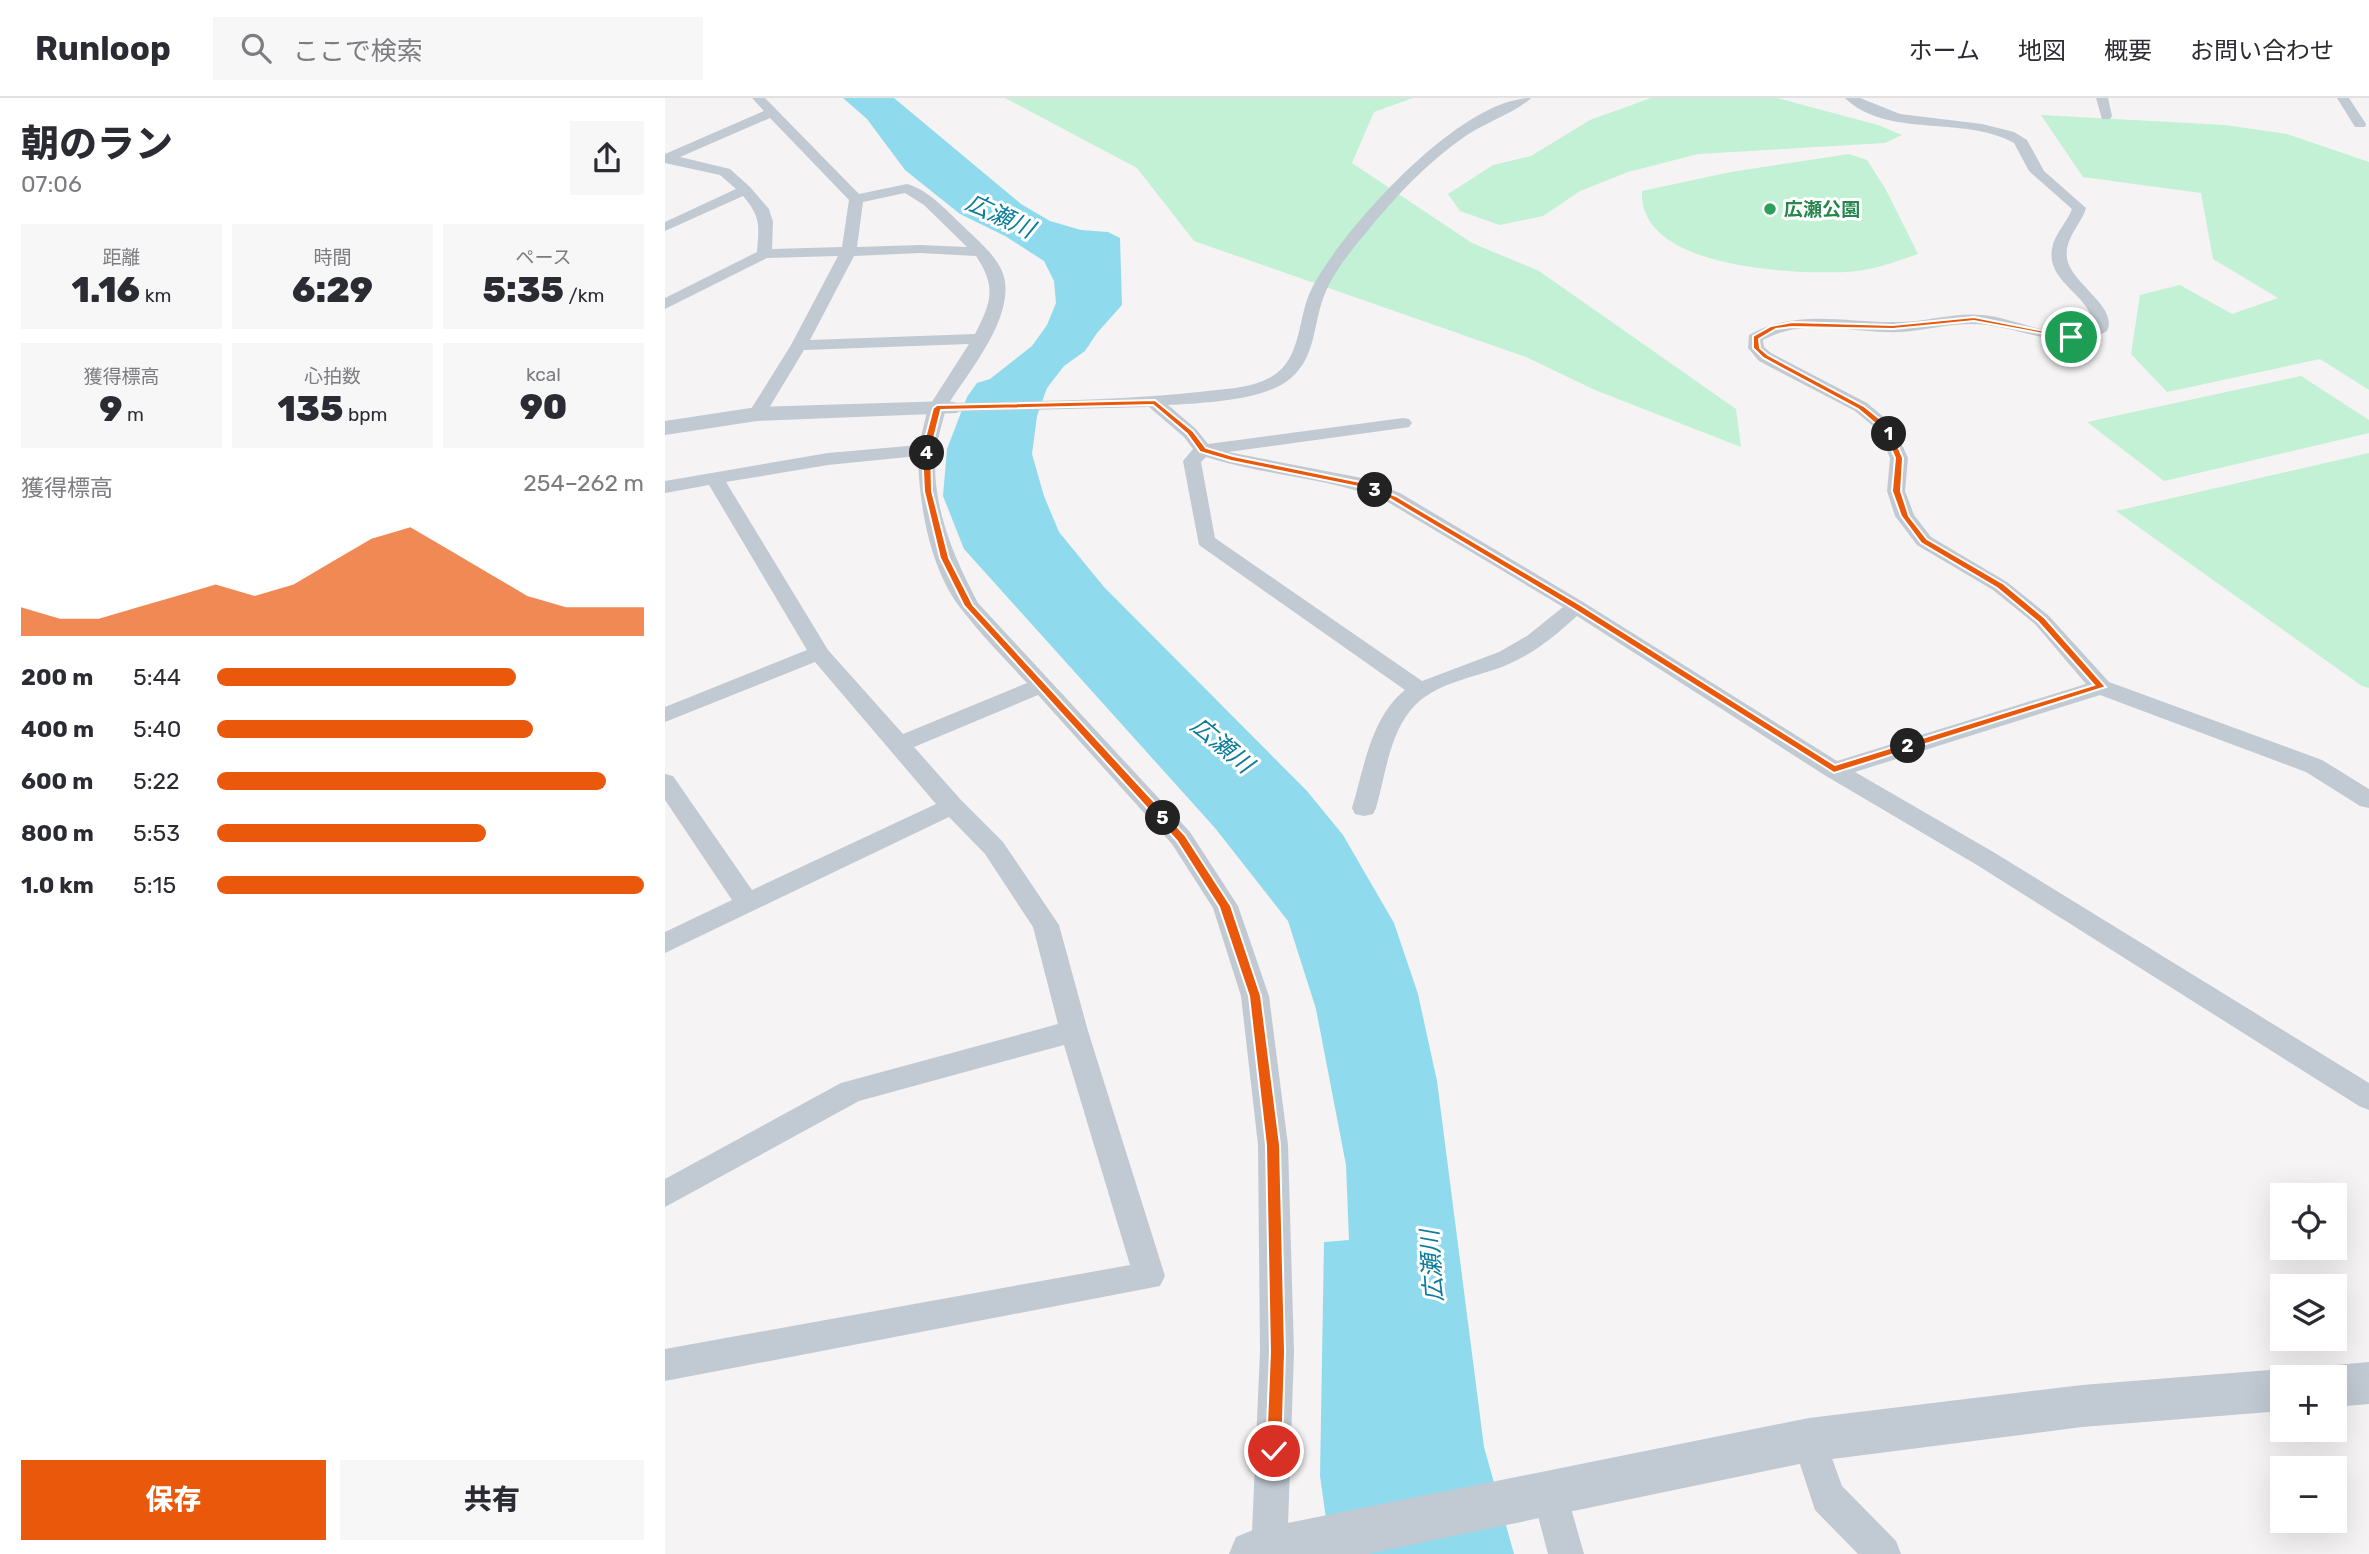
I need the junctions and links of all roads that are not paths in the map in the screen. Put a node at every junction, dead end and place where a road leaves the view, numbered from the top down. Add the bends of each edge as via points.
1 (758, 98) edge
2 (1525, 98) edge
3 (1851, 98) edge
4 (2102, 98) edge
5 (2343, 98) edge
6 (773, 112) junction
7 (2106, 116) dead end
8 (2360, 124) dead end
9 (666, 158) edge
10 (745, 190) junction
11 (856, 199) junction
12 (665, 227) edge
13 (849, 250) junction
14 (981, 251) junction
15 (764, 254) junction
16 (665, 304) edge
17 (981, 340) junction
18 (799, 345) junction
19 (1155, 403) junction
20 (943, 408) junction
21 (757, 414) junction
22 (1403, 423) dead end
23 (665, 428) edge
24 (927, 450) junction
25 (1203, 450) junction
26 (714, 477) junction
27 (665, 487) edge
28 (1576, 606) junction
29 (819, 653) junction
30 (1042, 685) junction
31 (2101, 687) junction
32 (1420, 690) junction
33 (665, 715) edge
34 (898, 745) junction
35 (1834, 770) junction
36 (665, 782) edge
37 (2369, 800) edge
38 (952, 806) junction
39 (1364, 808) dead end
40 (748, 904) junction
41 (665, 943) edge
42 (1074, 1031) junction
43 (2369, 1098) edge
44 (665, 1194) edge
45 (665, 1365) edge
46 (2369, 1383) edge
47 (2347, 1385) edge
48 (2270, 1391) edge
49 (1809, 1440) junction
50 (1536, 1497) junction
51 (1276, 1550) edge
52 (1566, 1554) edge
53 (1883, 1554) edge

1 - 6 street
2 - 19 street via 1447,142 1393,189 1335,263 1316,296 1299,359 1282,377 1252,390
3 - 31 street via 1904,118 1978,128 2018,140 2034,169 2079,208 2060,239 2060,265 2100,316 2101,328 2071,337 1974,319 1893,327 1792,324 1762,332 1754,344 1765,357 1861,407 1887,429 1899,458 1896,491 1905,516 1924,541 2000,586 2032,611
4 - 7 street
5 - 8 street
6 - 9 street
6 - 11 street
9 - 10 street via 725,172
10 - 12 street
10 - 15 street via 762,209 766,222
11 - 13 street
11 - 14 street via 907,188 929,202
13 - 14 street
13 - 15 street
13 - 18 street
14 - 17 street via 994,271 998,289 997,307
15 - 16 street
17 - 18 street
17 - 20 street
18 - 21 street
19 - 20 street
19 - 25 street
20 - 21 street
20 - 24 street
21 - 23 street
22 - 25 street
24 - 26 street via 828,459
24 - 30 street via 931,508 944,558 969,606
25 - 28 street via 1362,484
25 - 32 street via 1192,461 1206,541
26 - 27 street
26 - 29 street
28 - 32 street via 1541,637 1506,658
28 - 35 street
29 - 33 street
29 - 34 street
30 - 34 street
30 - 51 street via 1181,838 1225,906 1255,996 1273,1145
31 - 35 street
31 - 37 street via 2314,766
32 - 39 street via 1402,705 1387,730
34 - 38 street
35 - 43 street via 1986,859
36 - 40 street
38 - 40 street
38 - 42 street via 994,848 1047,925
40 - 41 street
42 - 44 street via 851,1091
42 - 45 street via 1150,1276
46 - 47 street
48 - 49 street via 2082,1406
49 - 50 street
49 - 53 street via 1828,1497
50 - 51 street
50 - 52 street

